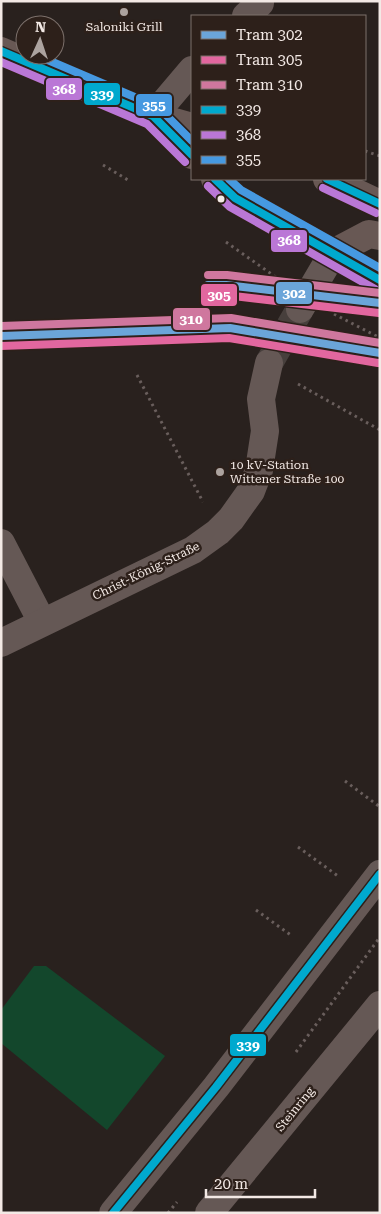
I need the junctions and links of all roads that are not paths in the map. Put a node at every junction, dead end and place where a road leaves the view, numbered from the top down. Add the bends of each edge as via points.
1 (1, 51) edge
2 (191, 71) edge
3 (153, 116) junction
4 (191, 127) edge
5 (191, 154) edge
6 (217, 180) edge
7 (329, 180) edge
8 (380, 204) edge
9 (380, 236) edge
10 (333, 253) junction
11 (380, 280) edge
12 (300, 309) tunnel mouth
13 (269, 366) tunnel mouth
14 (1, 543) edge
15 (42, 622) junction
16 (1, 643) edge
17 (372, 884) edge
18 (380, 1005) edge
19 (113, 1213) edge
20 (209, 1213) edge

1 - 3 main road
2 - 3 street
3 - 4 main road
3 - 5 main road
6 - 10 main road via 235,198
7 - 8 main road
9 - 10 main road via 369,234
10 - 11 main road
10 - 12 street
13 - 15 street, Christ-König-Straße via 261,399 265,431 259,470 252,491 232,519 194,550
14 - 15 street
15 - 16 street, Christ-König-Straße
17 - 19 street via 216,1087
18 - 20 street, Steinring

